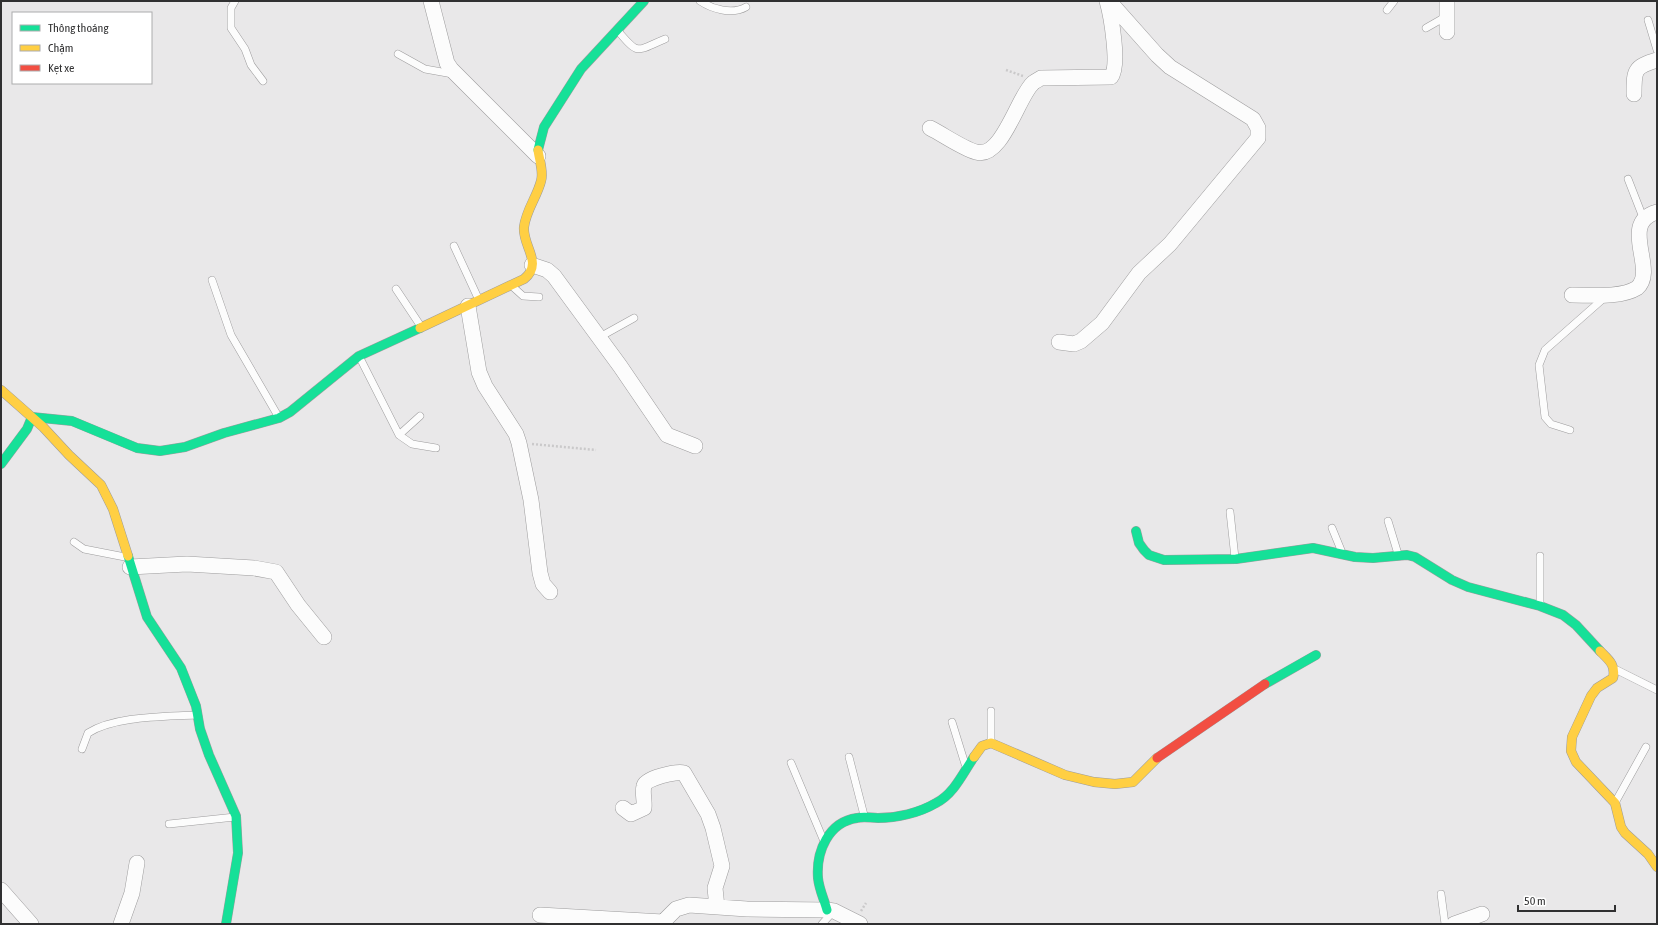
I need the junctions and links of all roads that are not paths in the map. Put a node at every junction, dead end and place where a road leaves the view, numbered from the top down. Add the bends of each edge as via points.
1 (235, 1) edge
2 (431, 1) edge
3 (644, 1) edge
4 (700, 1) edge
5 (1108, 1) edge
6 (1394, 1) edge
7 (1447, 1) edge
8 (746, 7) dead end
9 (1387, 10) dead end
10 (1447, 16) junction
11 (1648, 20) dead end
12 (1426, 28) dead end
13 (617, 30) junction
14 (1447, 32) dead end
15 (665, 39) dead end
16 (1657, 50) edge
17 (398, 54) dead end
18 (1657, 60) edge
19 (455, 74) junction
20 (263, 81) dead end
21 (1634, 94) dead end
22 (930, 128) dead end
23 (538, 156) junction
24 (1628, 179) dead end
25 (1657, 212) edge
26 (1644, 220) junction
27 (454, 246) dead end
28 (532, 266) junction
29 (212, 280) dead end
30 (511, 285) junction
31 (396, 289) dead end
32 (1572, 295) dead end
33 (1608, 295) junction
34 (539, 297) dead end
35 (473, 303) junction
36 (634, 318) dead end
37 (422, 328) junction
38 (598, 338) junction
39 (1059, 342) dead end
40 (359, 356) junction
41 (1, 390) edge
42 (420, 416) dead end
43 (32, 417) junction
44 (279, 418) junction
45 (1570, 430) dead end
46 (399, 435) junction
47 (695, 446) dead end
48 (436, 448) dead end
49 (1, 464) edge
50 (1230, 512) dead end
51 (1388, 521) dead end
52 (1332, 528) dead end
53 (1136, 531) dead end
54 (74, 542) dead end
55 (1343, 555) junction
56 (1398, 555) junction
57 (1540, 556) dead end
58 (1236, 559) junction
59 (129, 562) junction
60 (550, 592) dead end
61 (1540, 606) junction
62 (324, 637) dead end
63 (1316, 655) dead end
64 (1615, 669) junction
65 (1657, 690) edge
66 (991, 711) dead end
67 (198, 714) junction
68 (952, 722) dead end
69 (991, 743) junction
70 (1646, 747) dead end
71 (82, 749) dead end
72 (849, 757) dead end
73 (791, 763) dead end
74 (966, 768) junction
75 (1615, 803) junction
76 (623, 808) dead end
77 (236, 816) junction
78 (865, 817) junction
79 (170, 824) dead end
80 (824, 841) junction
81 (137, 863) dead end
82 (1657, 867) edge
83 (1, 890) edge
84 (1441, 894) dead end
85 (717, 907) junction
86 (831, 910) junction
87 (1482, 914) dead end
88 (540, 915) dead end
89 (31, 924) edge
90 (121, 924) edge
91 (226, 924) edge
92 (822, 924) edge
93 (860, 924) edge
94 (1444, 924) edge
95 (1454, 924) edge

1 - 20 lane via 231,8 231,28 245,49 251,65
2 - 19 street via 447,63
3 - 13 street
4 - 8 lane via 707,6 729,11
5 - 22 street via 1114,33 1114,66 1111,77 1041,78 1032,83 1009,125 992,149 985,153 976,152
5 - 39 street via 1170,67 1253,119 1258,128 1258,138 1170,244 1139,273 1102,323 1074,344
6 - 9 lane
7 - 10 street
10 - 12 lane
10 - 14 street
11 - 16 lane
13 - 15 lane via 632,48 637,50
13 - 23 street via 581,69 544,127
17 - 19 lane via 425,69
18 - 21 street via 1643,64 1636,70
19 - 23 street
23 - 28 street via 542,179 524,229
24 - 26 lane
25 - 26 street
26 - 33 street via 1641,229 1648,262 1646,279 1630,291
27 - 35 lane
28 - 30 street via 530,274
28 - 38 street via 547,270 554,276
29 - 44 lane via 231,335
30 - 34 lane via 523,296
30 - 35 street
31 - 37 lane
32 - 33 street
33 - 45 lane via 1545,350 1541,357 1540,373 1545,417 1551,424
35 - 37 street
35 - 60 street via 479,372 519,443 531,500 540,574 543,584
36 - 38 lane
37 - 40 street
38 - 47 street via 666,435
40 - 44 street
40 - 46 lane
41 - 43 street
42 - 46 lane
43 - 44 street via 72,421 137,448 160,451 185,447
43 - 49 street via 27,429
43 - 59 street via 101,485 113,509
46 - 48 lane via 412,444
50 - 58 lane
51 - 56 lane
52 - 55 lane
53 - 58 street via 1144,550 1156,558
54 - 59 lane via 84,549
55 - 56 street via 1367,558
55 - 58 street via 1314,548
56 - 61 street via 1415,557 1468,587
57 - 61 lane
59 - 62 street via 254,568 276,572
59 - 67 street via 147,617 181,668
61 - 64 street via 1563,615 1576,625
63 - 69 street via 1270,681 1150,763 1133,782 1121,784 1071,778
64 - 65 lane
64 - 75 street via 1613,678 1597,688 1591,696 1572,737 1571,751 1576,762
66 - 69 lane
67 - 71 lane via 130,720 105,725 88,733
67 - 77 street via 209,755
68 - 74 lane
69 - 74 street via 982,746
70 - 75 lane
72 - 78 lane
73 - 80 lane
74 - 78 street via 942,800 903,815
75 - 82 street via 1621,827 1648,854
76 - 85 street via 631,814 644,808 644,786 648,780 677,772 684,773 708,814 713,828 722,866 715,888
77 - 79 lane
77 - 91 street via 238,853
78 - 80 street via 854,818 838,825
80 - 86 street via 820,853 818,882
81 - 90 street via 132,893
83 - 89 street
84 - 94 lane
85 - 86 street
85 - 88 street via 682,906 663,922
86 - 92 lane
86 - 93 street
87 - 95 street

